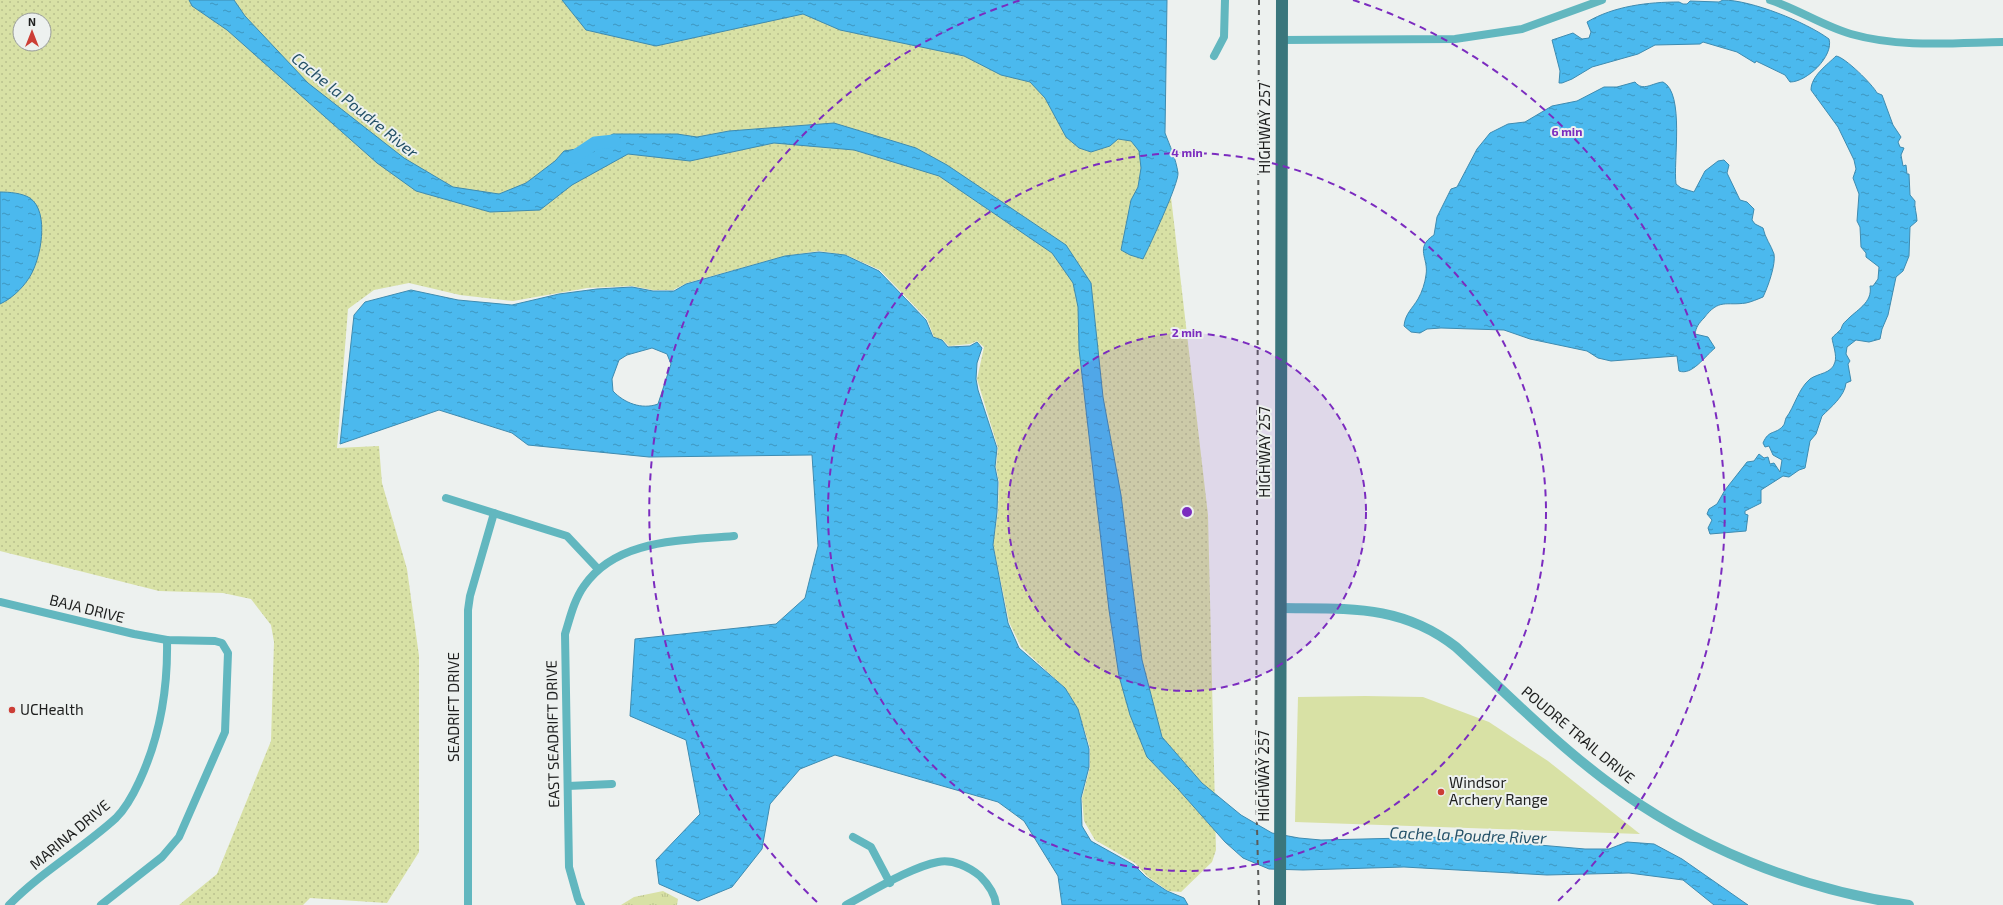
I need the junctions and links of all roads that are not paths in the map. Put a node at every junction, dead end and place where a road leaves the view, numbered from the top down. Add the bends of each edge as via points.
1 (1225, 0) edge
2 (1282, 0) edge
3 (1602, 0) edge
4 (1770, 0) edge
5 (1282, 40) junction
6 (2003, 42) edge
7 (1214, 56) dead end
8 (446, 498) dead end
9 (494, 513) junction
10 (734, 536) dead end
11 (598, 569) junction
12 (0, 602) edge
13 (1281, 608) junction
14 (167, 640) junction
15 (612, 784) dead end
16 (568, 786) junction
17 (853, 837) dead end
18 (890, 883) junction
19 (1280, 899) edge
20 (10, 905) edge
21 (101, 905) edge
22 (468, 905) edge
23 (581, 905) edge
24 (846, 905) edge
25 (996, 905) edge
26 (1909, 905) edge

1 - 7 street via 1224,37
2 - 5 main road, HIGHWAY 257
3 - 5 street via 1522,29 1462,38
4 - 6 street via 1842,32 1879,41 1911,44
5 - 13 main road, HIGHWAY 257
8 - 9 street
9 - 11 street via 568,536
9 - 22 street, SEADRIFT DRIVE via 468,610
10 - 11 street via 652,545 624,553
11 - 16 street, EAST SEADRIFT DRIVE via 580,593 565,634
12 - 14 street, BAJA DRIVE via 87,624
13 - 19 main road, HIGHWAY 257
13 - 26 street, POUDRE TRAIL DRIVE via 1370,611 1421,625 1456,647 1584,763 1657,815 1732,855 1789,877 1851,895
14 - 20 street, MARINA DRIVE via 168,666 158,733 131,799 117,817 25,890
14 - 21 street, BAJA DRIVE via 215,641 225,647 228,653 225,732 179,837 162,857
15 - 16 street
16 - 23 street, EAST SEADRIFT DRIVE via 569,867
17 - 18 street via 871,847
18 - 24 street
18 - 25 street via 939,862 958,863 975,872 989,885

